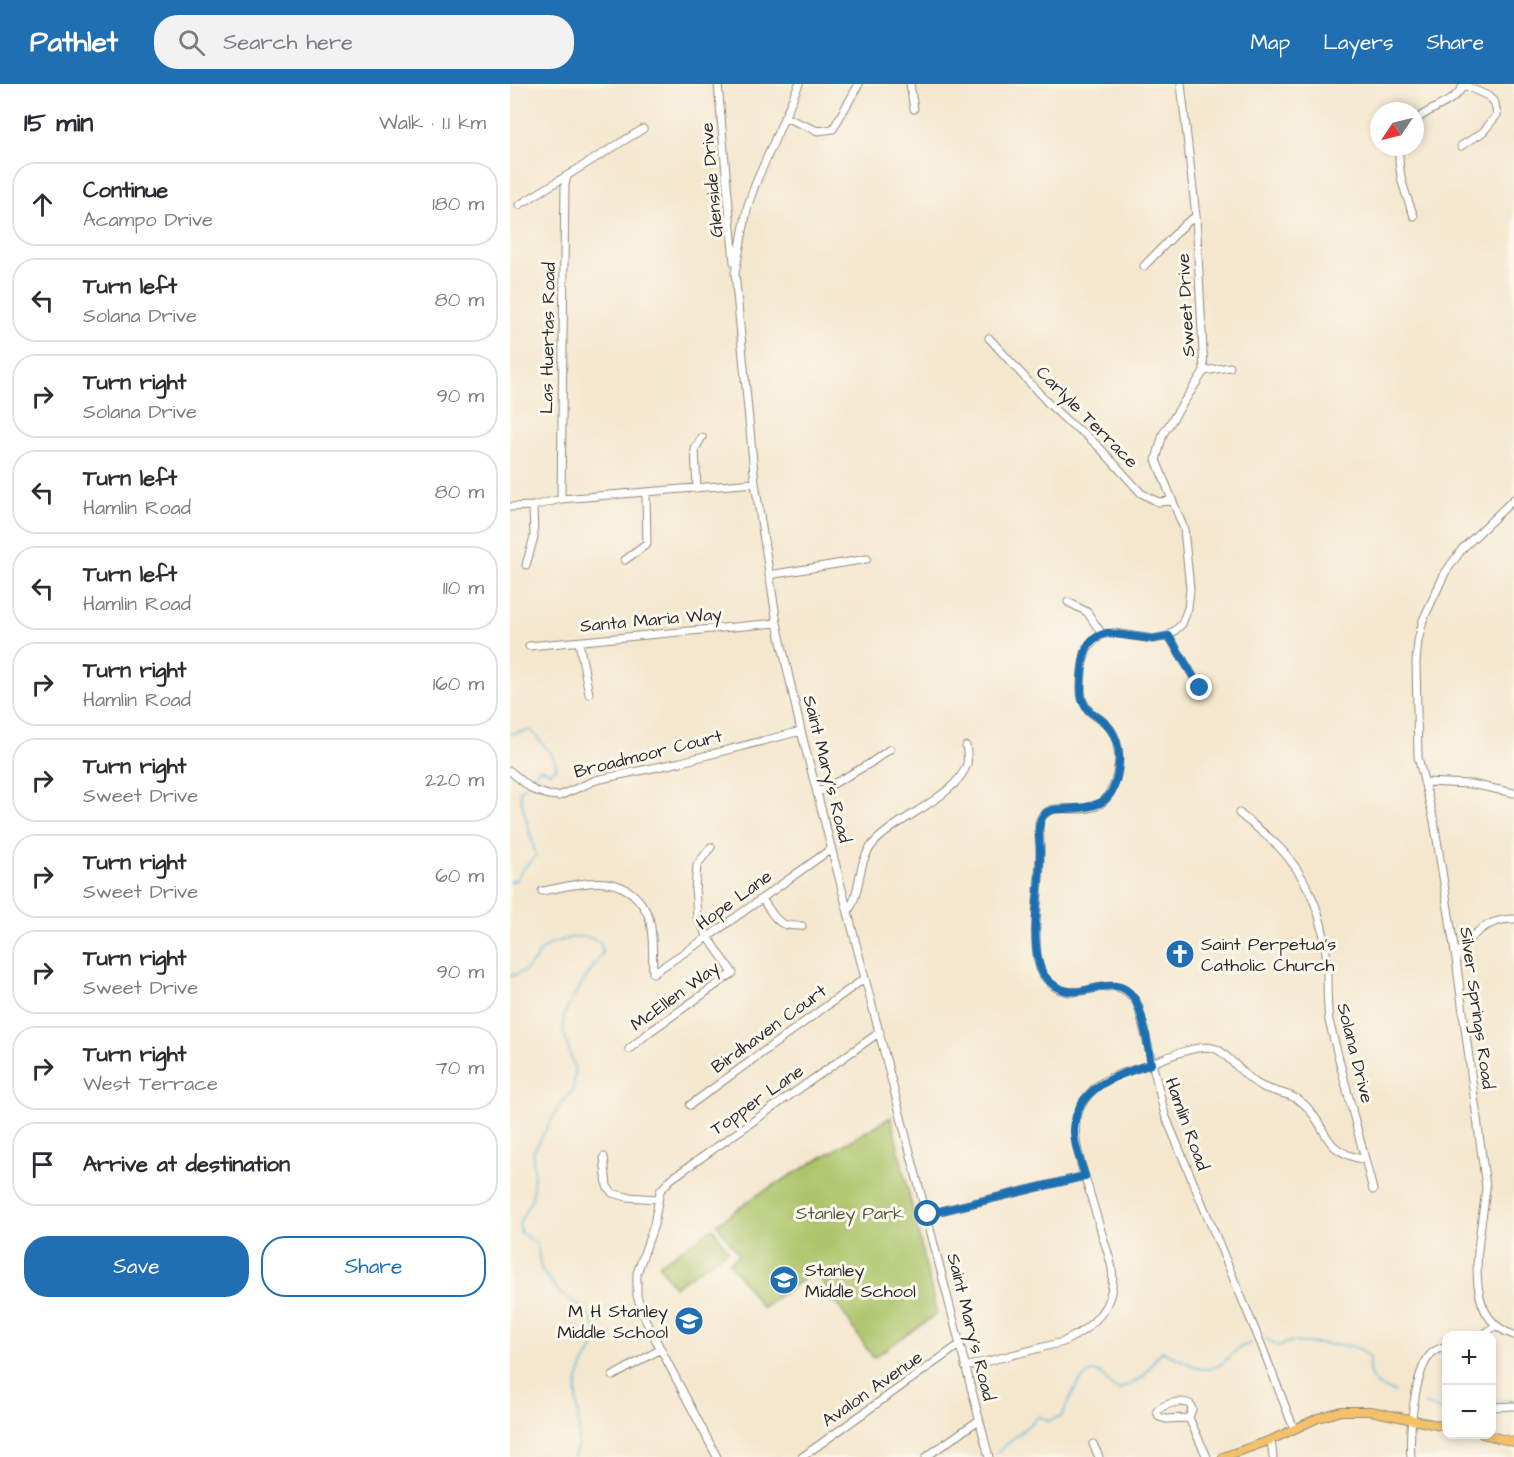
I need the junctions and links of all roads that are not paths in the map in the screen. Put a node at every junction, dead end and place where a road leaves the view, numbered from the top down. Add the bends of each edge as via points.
1 (718, 84) edge
2 (799, 84) edge
3 (859, 84) edge
4 (910, 84) edge
5 (1181, 84) edge
6 (1464, 84) edge
7 (914, 109) dead end
8 (1424, 113) edge
9 (784, 117) junction
10 (642, 129) dead end
11 (1461, 146) dead end
12 (1399, 156) edge
13 (567, 177) junction
14 (519, 205) dead end
15 (1196, 216) junction
16 (1414, 216) dead end
17 (1144, 266) dead end
18 (735, 273) junction
19 (989, 338) dead end
20 (1230, 367) dead end
21 (1204, 371) junction
22 (702, 437) dead end
23 (755, 483) junction
24 (697, 488) junction
25 (646, 494) junction
26 (561, 499) junction
27 (1514, 499) edge
28 (1171, 501) junction
29 (533, 506) junction
30 (510, 507) edge
31 (867, 559) dead end
32 (624, 560) dead end
33 (526, 565) dead end
34 (769, 576) junction
35 (1068, 602) dead end
36 (777, 623) junction
37 (1102, 634) junction
38 (1169, 636) junction
39 (579, 642) junction
40 (529, 646) dead end
41 (1200, 688) dead end
42 (589, 694) dead end
43 (801, 731) junction
44 (966, 746) dead end
45 (890, 749) dead end
46 (510, 771) edge
47 (1424, 782) junction
48 (817, 793) junction
49 (1514, 793) edge
50 (1239, 813) dead end
51 (711, 847) dead end
52 (831, 849) junction
53 (542, 891) dead end
54 (762, 898) junction
55 (848, 912) junction
56 (1514, 920) edge
57 (802, 926) dead end
58 (708, 937) junction
59 (1456, 959) junction
60 (866, 978) junction
61 (880, 1032) junction
62 (629, 1049) dead end
63 (1151, 1064) junction
64 (690, 1105) dead end
65 (604, 1157) dead end
66 (1365, 1160) junction
67 (1085, 1176) junction
68 (1373, 1190) dead end
69 (658, 1199) junction
70 (928, 1214) junction
71 (1496, 1325) junction
72 (1488, 1331) edge
73 (1514, 1335) edge
74 (959, 1345) junction
75 (1442, 1347) edge
76 (661, 1349) junction
77 (964, 1367) junction
78 (613, 1376) dead end
79 (1514, 1406) edge
80 (1496, 1407) edge
81 (1189, 1418) junction
82 (1411, 1419) junction
83 (979, 1420) junction
84 (1442, 1425) edge
85 (1294, 1429) junction
86 (1496, 1438) edge
87 (1270, 1440) junction
88 (1514, 1442) edge
89 (1093, 1444) dead end
90 (717, 1457) edge
91 (802, 1457) edge
92 (926, 1457) edge
93 (989, 1457) edge
94 (1099, 1457) edge
95 (1207, 1457) edge
96 (1223, 1457) edge
97 (1273, 1457) edge
98 (1411, 1457) edge

1 - 18 street, Glenside Drive
2 - 9 street, Saint Mary's Road
3 - 9 street via 833,129 818,131
4 - 7 street
5 - 15 street, Sweet Drive
6 - 8 street via 1452,99
6 - 11 street via 1488,96 1495,103 1497,114 1484,132
9 - 18 street, Saint Mary's Road via 748,205
10 - 13 street
12 - 16 street via 1403,189
13 - 14 street
13 - 26 street, Las Huertas Road
15 - 17 street
15 - 21 street, Sweet Drive
18 - 23 street, Saint Mary's Road
19 - 28 street, Carlyle Terrace via 1047,402 1093,442 1141,493 1158,502
20 - 21 street
21 - 28 street, Sweet Drive via 1163,434 1156,460
22 - 24 street via 695,449
23 - 24 street
23 - 34 street, Saint Mary's Road
24 - 25 street
25 - 26 street
25 - 32 street via 647,544
26 - 29 street
27 - 47 street, Silver Springs Road via 1462,549 1445,573 1424,620 1416,673 1418,757
28 - 38 street, Sweet Drive via 1184,529 1190,589 1182,624
29 - 30 street
29 - 33 street via 534,537
31 - 34 street
34 - 36 street, Saint Mary's Road
35 - 37 street via 1087,612
36 - 39 street, Santa Maria Way
36 - 43 street, Saint Mary's Road
37 - 38 street via 1153,639
37 - 63 street, Hamlin Road via 1087,648 1081,692 1089,713 1105,723 1116,739 1119,755 1114,784 1102,804 1054,810 1039,821 1039,966 1051,984 1072,993 1104,986 1122,987 1129,993 1138,1005
38 - 41 street
39 - 40 street, Santa Maria Way
39 - 42 street
43 - 46 street, Broadmoor Court via 596,780 559,796 533,790
43 - 48 street, Saint Mary's Road
44 - 55 street via 967,763 956,782 873,844 860,870 854,904
45 - 48 street
47 - 49 street via 1471,784
47 - 59 street, Silver Springs Road
48 - 52 street, Saint Mary's Road
50 - 66 street, Solana Drive via 1287,855 1304,880 1319,916 1326,951 1329,1021
51 - 58 street via 698,866 695,889 697,917
52 - 54 street, Hope Lane
52 - 55 street, Saint Mary's Road
53 - 58 street, Hope Lane via 597,881 630,890 649,915 653,973
54 - 57 street via 779,922 787,927
54 - 58 street, Hope Lane
55 - 60 street, Saint Mary's Road
56 - 59 street via 1495,922 1481,929 1462,947
58 - 62 street, McEllen Way via 733,973
59 - 71 street, Silver Springs Road via 1486,1187 1476,1261 1479,1292
60 - 61 street, Saint Mary's Road
60 - 64 street, Birdhaven Court
61 - 69 street, Topper Lane via 671,1179 662,1187
61 - 70 street, Saint Mary's Road
63 - 66 street via 1203,1047 1219,1050 1263,1087 1304,1104 1338,1150
63 - 67 street via 1102,1083 1082,1104 1074,1133
63 - 85 street, Hamlin Road via 1165,1115
65 - 69 street via 612,1193
66 - 68 street, Solana Drive
67 - 70 street
67 - 77 street via 1112,1267 1112,1287 1100,1316 1088,1329 1062,1342
69 - 76 street via 636,1289 640,1308
70 - 74 street, Saint Mary's Road
71 - 72 street
71 - 73 street
74 - 77 street, Saint Mary's Road
74 - 91 street, Avalon Avenue
75 - 82 street via 1425,1363
76 - 78 street
76 - 90 street
77 - 83 street, Saint Mary's Road
79 - 80 street
81 - 81 street via 1192,1409 1184,1401 1157,1411 1159,1417 1166,1419
81 - 95 street
82 - 84 main road
82 - 85 main road via 1371,1411 1341,1411
82 - 98 street
83 - 92 street
83 - 93 street, Saint Mary's Road
85 - 87 main road
86 - 88 main road
87 - 96 main road
87 - 97 street
89 - 94 street

